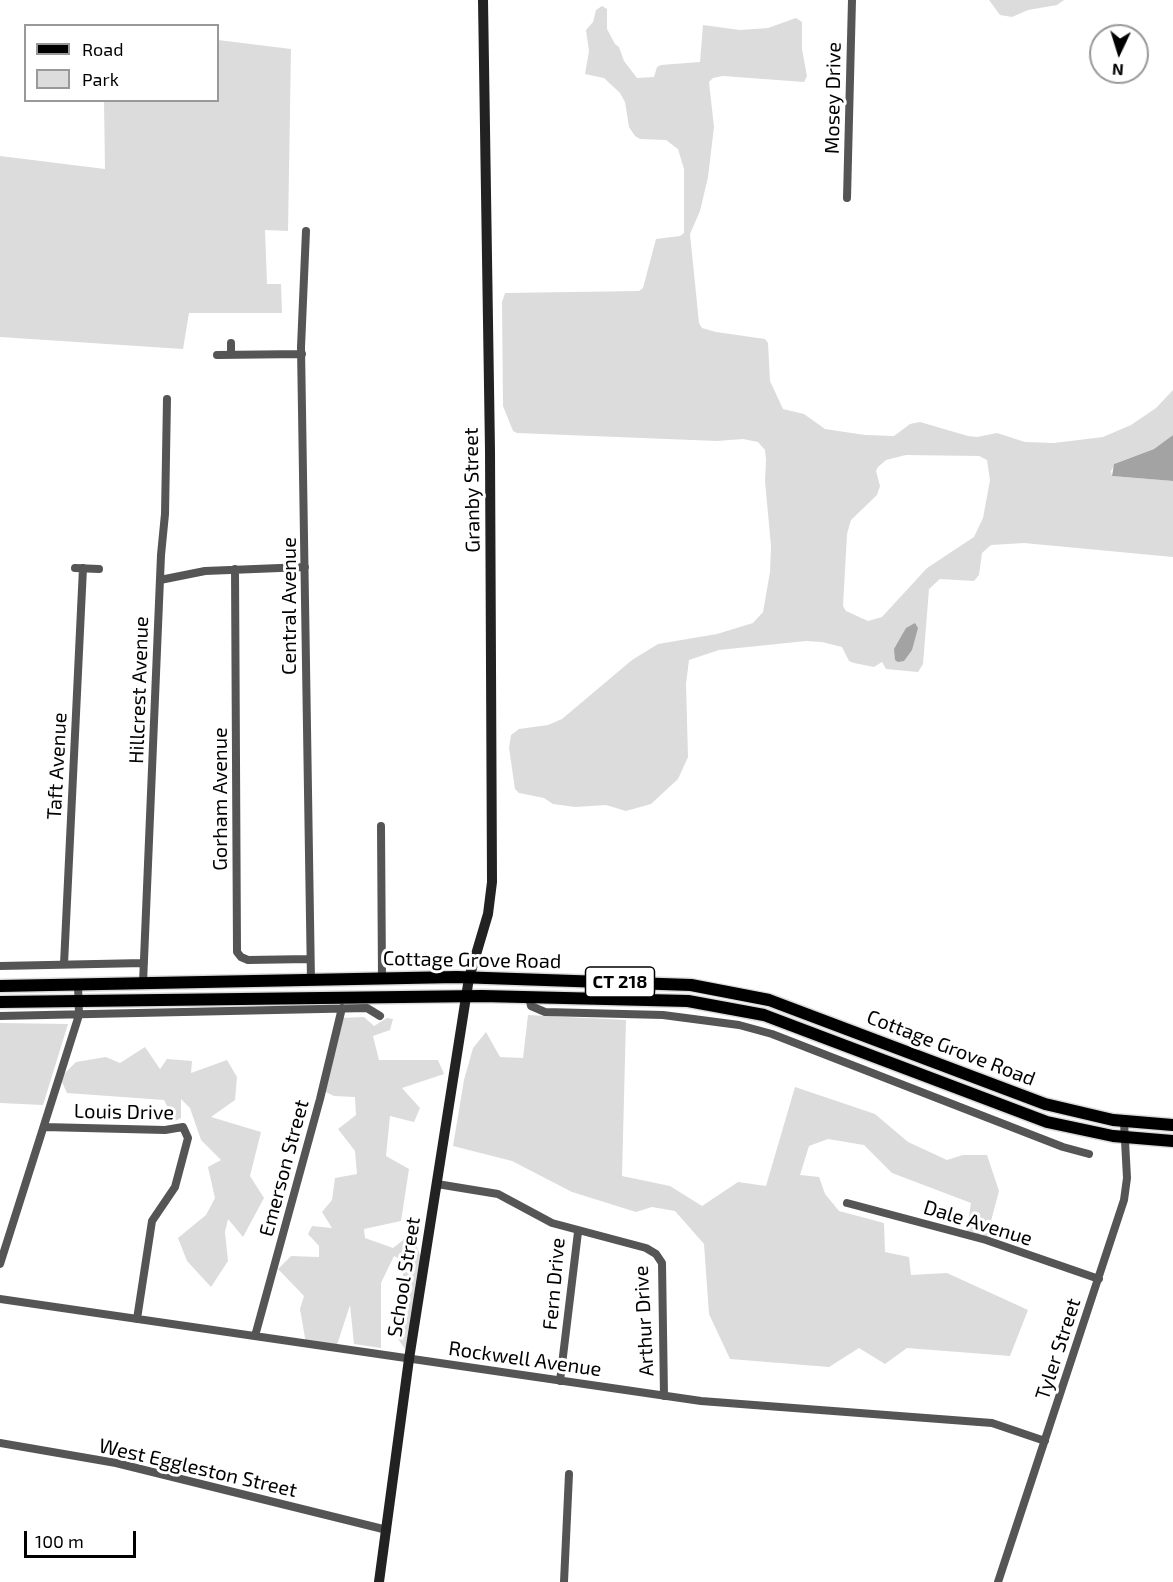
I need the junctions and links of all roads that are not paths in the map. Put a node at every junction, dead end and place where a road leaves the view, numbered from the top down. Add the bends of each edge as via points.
1 (483, 0) edge
2 (852, 0) edge
3 (848, 198) dead end
4 (306, 231) dead end
5 (231, 343) dead end
6 (302, 354) junction
7 (217, 355) dead end
8 (231, 355) junction
9 (167, 399) dead end
10 (305, 567) junction
11 (99, 569) dead end
12 (235, 569) junction
13 (160, 580) junction
14 (381, 826) dead end
15 (310, 959) junction
16 (144, 963) junction
17 (64, 964) junction
18 (0, 966) edge
19 (469, 978) junction
20 (382, 979) junction
21 (311, 981) junction
22 (143, 983) junction
23 (78, 985) junction
24 (0, 986) edge
25 (466, 996) junction
26 (529, 997) junction
27 (629, 998) junction
28 (769, 1000) junction
29 (78, 1001) junction
30 (0, 1002) edge
31 (342, 1008) junction
32 (629, 1014) junction
33 (79, 1015) junction
34 (764, 1015) junction
35 (0, 1016) edge
36 (380, 1017) dead end
37 (844, 1045) junction
38 (838, 1060) junction
39 (955, 1070) junction
40 (948, 1085) junction
41 (1124, 1122) junction
42 (1173, 1125) edge
43 (44, 1127) junction
44 (1126, 1138) junction
45 (1173, 1141) edge
46 (1089, 1154) dead end
47 (436, 1184) junction
48 (847, 1203) dead end
49 (578, 1232) junction
50 (0, 1264) edge
51 (1099, 1279) junction
52 (0, 1299) edge
53 (137, 1319) junction
54 (255, 1336) junction
55 (409, 1359) junction
56 (560, 1381) junction
57 (664, 1396) junction
58 (1045, 1440) junction
59 (0, 1443) edge
60 (569, 1474) dead end
61 (387, 1530) junction
62 (380, 1582) edge
63 (564, 1582) edge
64 (998, 1582) edge

1 - 19 main road, Granby Street via 494,841 490,902
2 - 3 street, Mosey Drive
4 - 6 street, Central Avenue
5 - 8 street
6 - 8 street
6 - 10 street, Central Avenue
7 - 8 street
9 - 13 street, Hillcrest Avenue
10 - 12 street
10 - 15 street, Central Avenue
11 - 17 street, Taft Avenue via 79,568
12 - 13 street
12 - 15 street, Gorham Avenue via 237,952 248,960
13 - 16 street, Hillcrest Avenue
14 - 20 street
15 - 21 street, Central Avenue
16 - 17 street
16 - 22 street, Hillcrest Avenue
17 - 18 street
19 - 20 main road, Cottage Grove Road / CT 218
19 - 25 main road, School Street
19 - 28 main road, Cottage Grove Road / CT 218 via 691,985
20 - 21 main road, Cottage Grove Road / CT 218
21 - 22 main road, Cottage Grove Road / CT 218
22 - 23 main road, Cottage Grove Road / CT 218
23 - 24 main road, Cottage Grove Road / CT 218
23 - 29 street
25 - 26 main road, Cottage Grove Road / CT 218
25 - 29 main road, Cottage Grove Road / CT 218
25 - 47 main road, School Street
26 - 27 main road, Cottage Grove Road / CT 218
26 - 32 street, Cottage Grove Road via 531,1006 545,1012
27 - 32 street
27 - 34 main road, Cottage Grove Road / CT 218 via 698,1002
28 - 34 main road
28 - 39 main road, Cottage Grove Road / CT 218
29 - 30 main road, Cottage Grove Road / CT 218
29 - 33 street
31 - 33 street
31 - 36 street via 367,1008
31 - 54 street, Emerson Street
32 - 38 street, Cottage Grove Road via 739,1024
33 - 35 street
33 - 43 street
34 - 37 main road, Cottage Grove Road / CT 218
37 - 38 street, Cottage Grove Road
37 - 40 main road, Cottage Grove Road / CT 218
38 - 46 street, Cottage Grove Road
39 - 40 main road
39 - 41 main road, Cottage Grove Road / CT 218 via 1045,1104
40 - 44 main road, Cottage Grove Road / CT 218 via 1047,1122
41 - 42 main road, Cottage Grove Road / CT 218
41 - 44 street, Tyler Street
43 - 50 street
43 - 53 street, Louis Drive via 183,1127 188,1138 175,1187 152,1221
44 - 45 main road, Cottage Grove Road / CT 218
44 - 51 street, Tyler Street via 1124,1200
47 - 49 street, Fern Drive via 498,1194 552,1223
47 - 55 main road, School Street
48 - 51 street, Dale Avenue via 986,1240
49 - 56 street, Fern Drive
49 - 57 street, Arthur Drive via 646,1248 662,1263
51 - 58 street, Tyler Street
52 - 53 street, Rockwell Avenue
53 - 54 street, Rockwell Avenue
54 - 55 street, Rockwell Avenue
55 - 56 street, Rockwell Avenue
55 - 61 main road, School Street
56 - 57 street, Rockwell Avenue
57 - 58 street, Rockwell Avenue via 980,1421
58 - 64 street, Tyler Street
59 - 61 street, West Eggleston Street via 116,1463
60 - 63 street
61 - 62 main road, School Street

